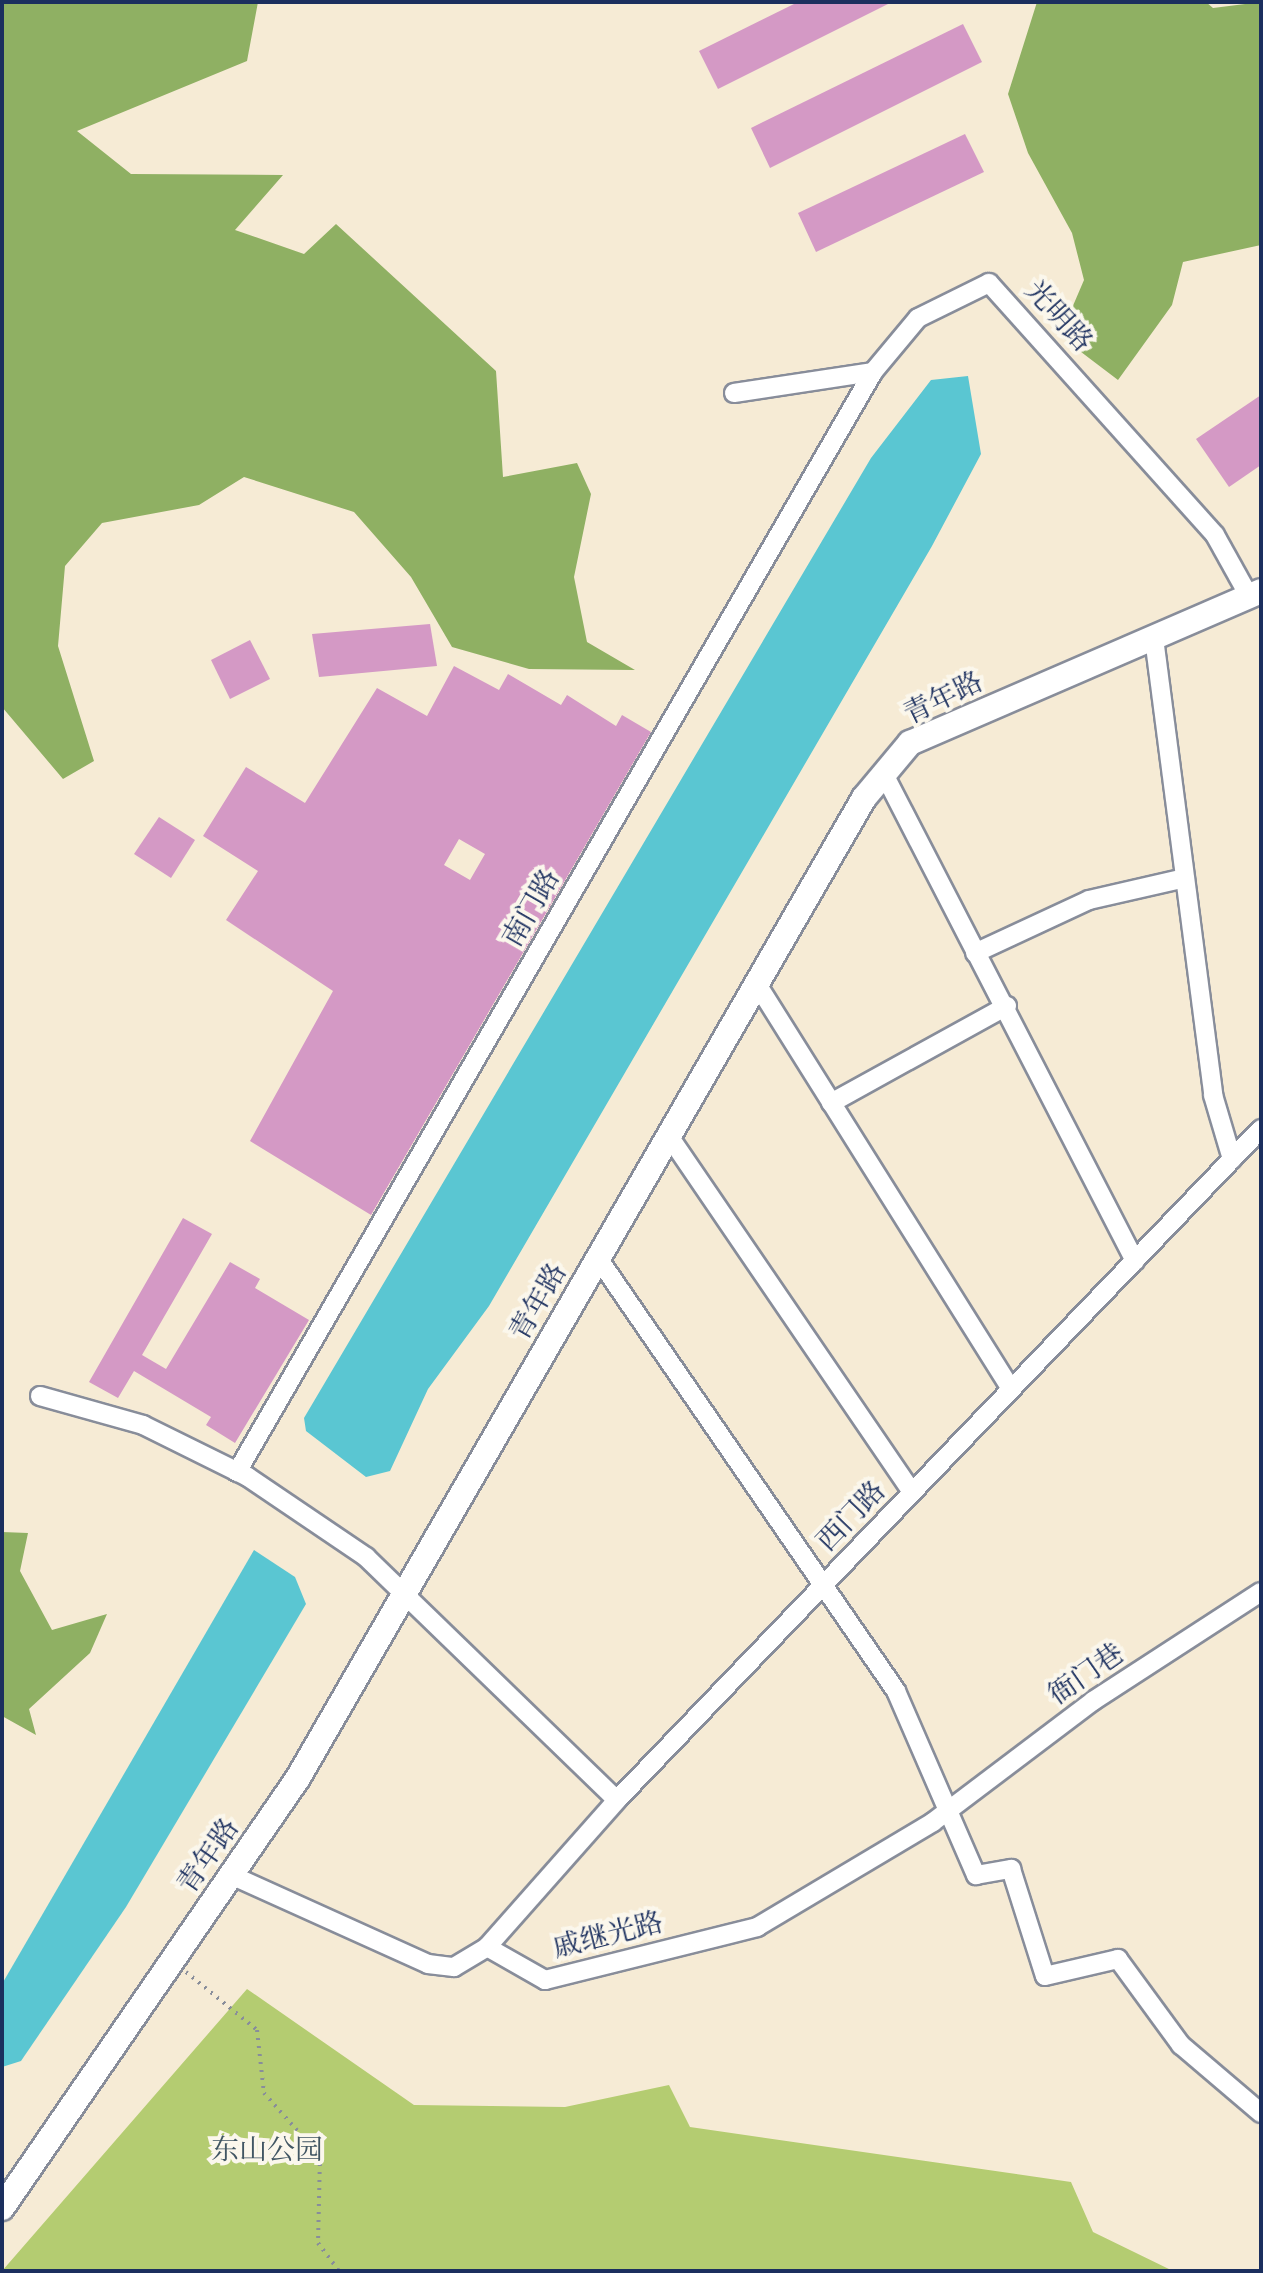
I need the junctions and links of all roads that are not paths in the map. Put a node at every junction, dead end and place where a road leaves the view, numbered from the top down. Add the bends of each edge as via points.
1 (873, 372) junction
2 (734, 393) dead end
3 (1257, 602) edge
4 (1154, 638) junction
5 (884, 774) junction
6 (1185, 878) junction
7 (975, 953) junction
8 (757, 984) junction
9 (1007, 1006) junction
10 (831, 1103) junction
11 (1261, 1129) edge
12 (669, 1136) junction
13 (1232, 1159) junction
14 (598, 1258) junction
15 (1135, 1261) junction
16 (1011, 1389) junction
17 (40, 1396) dead end
18 (242, 1474) junction
19 (912, 1492) junction
20 (825, 1582) junction
21 (1261, 1592) edge
22 (404, 1594) junction
23 (617, 1800) junction
24 (949, 1809) junction
25 (231, 1875) junction
26 (487, 1947) junction
27 (1261, 2113) edge
28 (2, 2208) edge

1 - 2 street
1 - 3 street, 光明路 via 918,318 989,283 1215,535
1 - 18 street, 南门路
3 - 4 main road, 青年路
4 - 5 main road, 青年路 via 910,743
4 - 6 street
5 - 7 street
5 - 8 main road, 青年路
6 - 7 street via 1089,900
6 - 13 street via 1213,1095
7 - 9 street
8 - 10 street
8 - 12 main road, 青年路
9 - 10 street
9 - 15 street via 1034,1075
10 - 16 street
11 - 13 street, 西门路
12 - 14 main road, 青年路
12 - 19 street
13 - 15 street, 西门路
14 - 20 street
14 - 22 main road, 青年路
15 - 16 street, 西门路
16 - 19 street, 西门路
17 - 18 street via 143,1425
18 - 22 street via 366,1557
19 - 20 street, 西门路
20 - 23 street, 西门路
20 - 24 street via 896,1691
21 - 24 street, 衙门巷 via 1093,1701
22 - 23 street
22 - 25 main road, 青年路 via 298,1778
23 - 26 street, 西门路
24 - 26 street, 戚继光路 via 757,1927 545,1980
24 - 27 street via 976,1875 1011,1869 1045,1976 1118,1959 1181,2045
25 - 26 street via 439,1968
25 - 28 main road, 青年路

